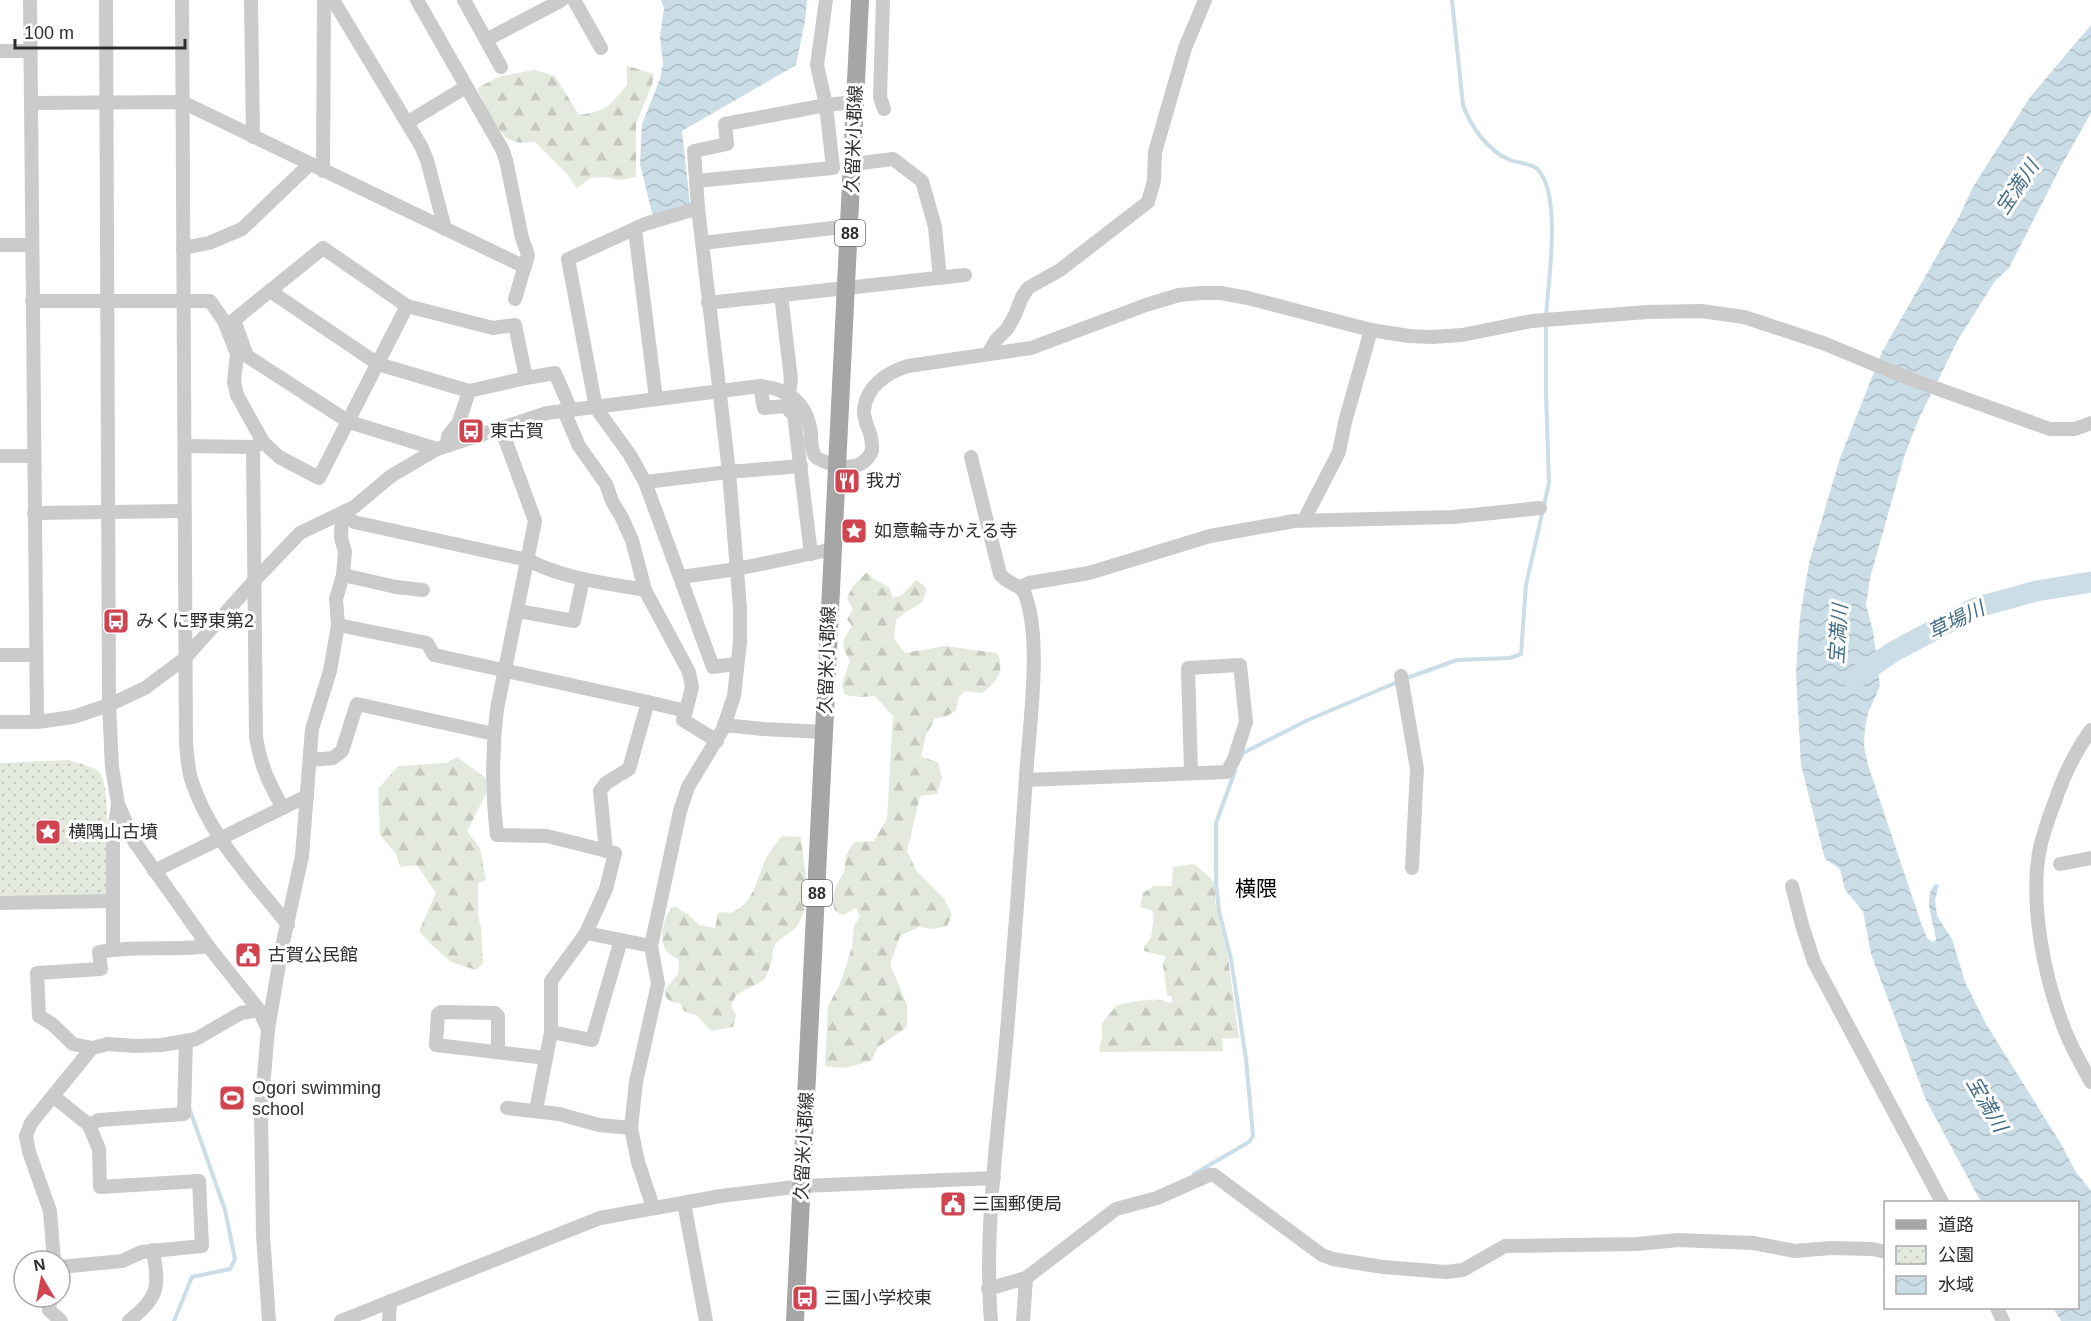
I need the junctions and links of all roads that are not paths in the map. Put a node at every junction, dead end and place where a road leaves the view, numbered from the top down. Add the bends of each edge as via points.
1 (30, 0) edge
2 (106, 0) edge
3 (182, 0) edge
4 (251, 0) edge
5 (324, 0) edge
6 (333, 0) edge
7 (417, 0) edge
8 (464, 0) edge
9 (562, 0) edge
10 (574, 0) edge
11 (826, 0) edge
12 (860, 0) edge
13 (883, 0) edge
14 (1205, 0) edge
15 (486, 40) junction
16 (601, 48) dead end
17 (0, 51) edge
18 (30, 51) junction
19 (501, 67) dead end
20 (465, 87) junction
21 (106, 102) junction
22 (182, 102) junction
23 (855, 102) junction
24 (31, 103) junction
25 (826, 105) junction
26 (885, 109) dead end
27 (408, 122) junction
28 (253, 137) junction
29 (309, 164) junction
30 (853, 164) junction
31 (323, 171) junction
32 (696, 181) junction
33 (698, 208) junction
34 (850, 226) junction
35 (445, 229) junction
36 (636, 230) junction
37 (702, 243) junction
38 (0, 245) edge
39 (32, 245) junction
40 (183, 248) junction
41 (525, 267) junction
42 (965, 275) dead end
43 (940, 278) junction
44 (846, 288) junction
45 (270, 291) junction
46 (781, 295) junction
47 (515, 299) dead end
48 (183, 300) junction
49 (32, 301) junction
50 (107, 302) junction
51 (708, 303) junction
52 (407, 306) junction
53 (1371, 330) junction
54 (988, 354) junction
55 (378, 364) junction
56 (526, 378) junction
57 (760, 386) junction
58 (468, 391) junction
59 (719, 392) junction
60 (789, 394) junction
61 (656, 399) junction
62 (596, 408) junction
63 (568, 411) junction
64 (349, 422) junction
65 (2091, 423) edge
66 (501, 428) junction
67 (258, 444) junction
68 (185, 446) junction
69 (442, 448) junction
70 (0, 456) edge
71 (33, 456) junction
72 (971, 457) dead end
73 (801, 466) junction
74 (838, 466) junction
75 (729, 472) junction
76 (645, 482) junction
77 (1540, 508) dead end
78 (184, 511) junction
79 (109, 512) junction
80 (34, 513) junction
81 (342, 513) junction
82 (1304, 520) junction
83 (833, 549) junction
84 (811, 554) junction
85 (528, 560) junction
86 (737, 569) junction
87 (343, 575) junction
88 (681, 577) junction
89 (583, 579) junction
90 (255, 580) junction
91 (1021, 587) junction
92 (423, 590) dead end
93 (645, 590) junction
94 (518, 611) junction
95 (338, 625) junction
96 (0, 655) edge
97 (35, 655) junction
98 (184, 659) junction
99 (736, 664) junction
100 (506, 671) junction
101 (1401, 676) dead end
102 (648, 702) junction
103 (109, 705) junction
104 (686, 711) junction
105 (0, 722) edge
106 (37, 722) junction
107 (724, 725) junction
108 (2091, 730) edge
109 (825, 732) junction
110 (494, 734) junction
111 (717, 741) junction
112 (310, 760) junction
113 (1191, 772) junction
114 (1026, 780) junction
115 (307, 796) junction
116 (118, 804) junction
117 (283, 808) junction
118 (220, 839) junction
119 (606, 851) junction
120 (2091, 858) edge
121 (2060, 864) dead end
122 (1412, 868) dead end
123 (154, 871) junction
124 (1792, 886) dead end
125 (112, 901) junction
126 (0, 903) edge
127 (288, 925) junction
128 (586, 933) junction
129 (621, 940) junction
130 (208, 946) junction
131 (651, 946) junction
132 (113, 949) junction
133 (259, 1010) junction
134 (268, 1029) junction
135 (551, 1032) junction
136 (186, 1041) junction
137 (92, 1048) junction
138 (498, 1052) junction
139 (546, 1058) junction
140 (2091, 1082) edge
141 (53, 1096) junction
142 (507, 1108) dead end
143 (536, 1110) junction
144 (89, 1125) junction
145 (630, 1128) junction
146 (994, 1178) junction
147 (802, 1186) junction
148 (1941, 1201) edge
149 (684, 1203) junction
150 (653, 1207) junction
151 (53, 1249) edge
152 (153, 1250) junction
153 (1884, 1252) edge
154 (72, 1266) edge
155 (1026, 1278) junction
156 (988, 1289) junction
157 (390, 1301) junction
158 (50, 1309) edge
159 (61, 1321) edge
160 (129, 1321) edge
161 (269, 1321) edge
162 (341, 1321) edge
163 (388, 1321) edge
164 (706, 1321) edge
165 (795, 1321) edge
166 (991, 1321) edge
167 (1023, 1321) edge

1 - 18 street
2 - 21 street
3 - 22 street
4 - 28 street
5 - 31 street
6 - 27 street
7 - 20 street
8 - 15 street
9 - 15 street
10 - 16 street
11 - 25 street via 817,65
12 - 23 main road, 久留米小郡線 / 88
13 - 26 street via 880,97
14 - 54 street via 1185,48 1155,152 1154,181 1148,202 1060,270 1028,288 1007,329
15 - 19 street
17 - 18 street
18 - 24 street
20 - 27 street
20 - 41 street via 502,149 528,255
21 - 22 street
21 - 24 street
21 - 50 street
22 - 28 street
22 - 40 street
23 - 25 street
23 - 30 main road, 久留米小郡線 / 88
24 - 39 street
25 - 32 street via 725,124 727,144 694,151
25 - 32 street via 833,168
27 - 35 street via 427,160
28 - 29 street
29 - 31 street
29 - 40 street via 242,229 209,243
30 - 34 main road, 久留米小郡線 / 88
30 - 43 street via 893,159 922,181 935,227
31 - 35 street
32 - 33 street
33 - 36 street
33 - 37 street
34 - 37 street
34 - 44 main road, 久留米小郡線 / 88
35 - 41 street
36 - 61 street
36 - 62 street via 568,259
37 - 51 street
38 - 39 street
39 - 49 street
40 - 48 street
41 - 47 street
42 - 43 street
43 - 44 street
44 - 46 street
44 - 74 main road, 久留米小郡線 / 88
45 - 52 street via 323,248
45 - 55 street
45 - 64 street via 234,320 248,356
46 - 51 street
46 - 60 street via 791,379
48 - 50 street
48 - 67 street via 210,301 224,321 237,354 237,395
48 - 68 street
49 - 50 street
49 - 71 street
50 - 79 street
51 - 59 street
52 - 55 street
52 - 56 street via 493,328 515,325
53 - 54 street via 1248,298 1201,293 1146,305 1031,348
53 - 65 street via 1432,337 1532,321 1701,311 1744,317 1823,343 2050,429 2075,429
53 - 82 street via 1339,452
54 - 74 street via 908,366 883,378 873,388 864,410 871,436 869,458 856,466
55 - 58 street
55 - 64 street
56 - 58 street
56 - 63 street via 555,374
57 - 59 street
57 - 60 street via 775,387
57 - 73 street via 764,408 785,406 794,415
58 - 69 street via 459,422
59 - 61 street
59 - 75 street
60 - 74 street via 807,415 814,455
61 - 62 street
62 - 63 street
62 - 76 street
63 - 66 street
63 - 93 street via 579,446 606,484 632,540
64 - 67 street via 319,478
64 - 69 street
66 - 69 street
66 - 85 street via 535,521
67 - 68 street
67 - 90 street
68 - 78 street
69 - 81 street via 391,476
70 - 71 street
71 - 80 street
72 - 91 street via 1000,574
73 - 75 street
73 - 84 street
74 - 83 main road, 久留米小郡線 / 88
75 - 76 street
75 - 86 street
76 - 88 street
77 - 82 street via 1452,517
78 - 79 street
78 - 98 street
79 - 80 street
79 - 103 street
80 - 97 street
81 - 85 street via 354,522
81 - 87 street
81 - 90 street via 300,533
82 - 91 street via 1210,536 1089,573
83 - 84 street
83 - 109 main road, 久留米小郡線 / 88
84 - 86 street
85 - 89 street
85 - 94 street
86 - 88 street
86 - 99 street via 740,642
87 - 92 street
87 - 95 street via 336,599
88 - 99 street via 713,667
89 - 93 street
89 - 94 street via 574,621
90 - 98 street
90 - 117 street via 256,737 267,781
91 - 114 street via 1026,594 1032,632
93 - 104 street via 691,679
94 - 100 street
95 - 100 street via 427,643 434,655
95 - 112 street via 330,671 312,729
96 - 97 street
97 - 106 street
98 - 103 street via 145,687
98 - 118 street via 190,777
99 - 107 street via 734,696
100 - 102 street
100 - 110 street
101 - 122 street via 1416,769
102 - 104 street
102 - 119 street via 629,769 600,791
103 - 106 street via 73,717
103 - 116 street
104 - 111 street via 683,720
105 - 106 street
107 - 109 street
107 - 111 street
108 - 140 street via 2064,776 2041,844 2037,907 2051,985 2066,1033
109 - 147 main road, 久留米小郡線 / 88
110 - 112 street via 357,704 342,751 333,758
110 - 119 street via 497,835 547,836
111 - 131 street via 688,787 680,811
112 - 115 street
113 - 113 street via 1227,772 1234,759 1246,722 1240,665 1188,669
113 - 114 street
114 - 146 street
115 - 117 street
115 - 127 street via 302,856
116 - 123 street via 134,841
116 - 125 street
117 - 118 street
118 - 123 street
118 - 127 street
119 - 128 street via 615,853 611,871
120 - 121 street
123 - 130 street
124 - 148 street via 1814,962
125 - 126 street
125 - 132 street
127 - 134 street
128 - 129 street
128 - 135 street via 551,981
129 - 131 street
129 - 135 street via 592,1040
130 - 132 street
130 - 133 street
131 - 145 street via 658,984
132 - 137 street via 99,952 101,969 37,973 39,1016 73,1044
133 - 134 street
133 - 136 street via 241,1013 206,1035
134 - 161 street via 261,1113
135 - 139 street
136 - 137 street
136 - 144 street via 184,1114 99,1120
137 - 141 street
138 - 138 street via 436,1045 438,1014 495,1013
138 - 139 street
139 - 143 street
141 - 144 street
141 - 151 street via 31,1123 26,1136 51,1211
142 - 143 street
143 - 145 street via 598,1125
144 - 152 street via 99,1149 100,1187 199,1181 202,1246
145 - 150 street
146 - 147 street
146 - 156 street
147 - 149 street
147 - 165 main road, 久留米小郡線 / 88
149 - 150 street
149 - 164 street
150 - 157 street via 600,1218
152 - 154 street via 122,1261
152 - 160 street via 157,1287
153 - 155 street via 1831,1248 1796,1251 1753,1243 1678,1240 1505,1246 1463,1270 1446,1272 1383,1267 1322,1255 1209,1175 1178,1191 1116,1209
155 - 156 street
155 - 167 street
156 - 166 street
157 - 162 street
157 - 163 street
158 - 159 street

